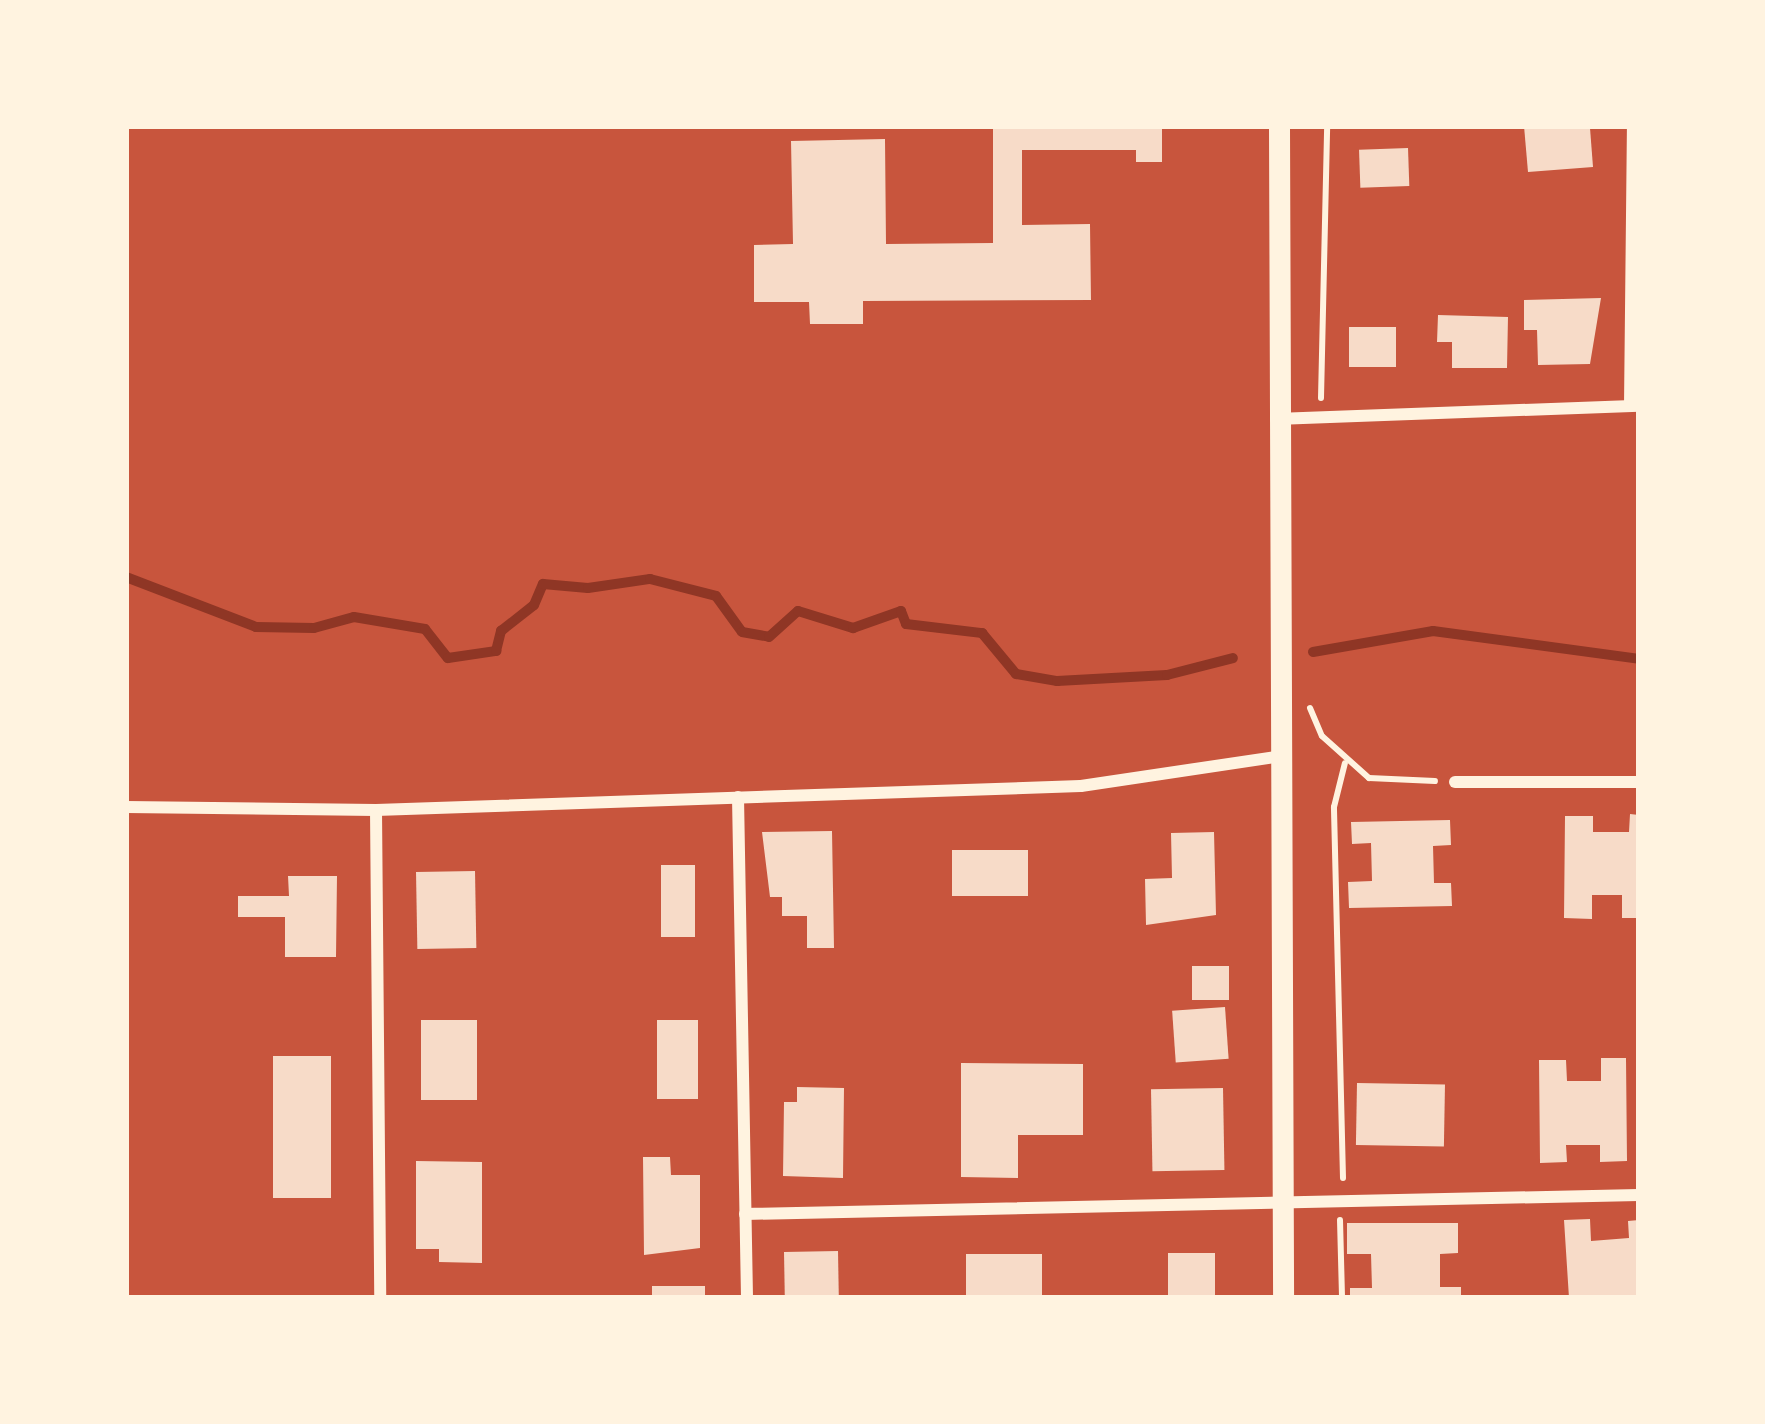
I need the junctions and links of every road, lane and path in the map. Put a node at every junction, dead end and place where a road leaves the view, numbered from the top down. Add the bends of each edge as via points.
1 (1279, 126) edge
2 (1327, 126) edge
3 (1633, 126) edge
4 (1634, 406) edge
5 (1322, 417) junction
6 (1276, 419) junction
7 (1310, 691) dead end
8 (1283, 755) junction
9 (1345, 763) junction
10 (1455, 782) joint
11 (1639, 782) edge
12 (738, 797) junction
13 (126, 807) edge
14 (376, 810) junction
15 (1639, 1195) edge
16 (1344, 1198) junction
17 (1281, 1199) junction
18 (745, 1214) junction
19 (380, 1298) edge
20 (747, 1298) edge
21 (1283, 1298) edge
22 (1342, 1298) edge

1 - 6 street
2 - 5 path
3 - 4 street
4 - 5 street
5 - 6 street
6 - 8 street
7 - 9 path via 1322,736
8 - 12 street via 1082,786
8 - 17 street
9 - 10 path via 1369,778
9 - 16 path via 1334,807
10 - 11 street
12 - 14 street
12 - 18 street
13 - 14 street
14 - 19 street
15 - 16 street
16 - 17 street
16 - 22 path
17 - 18 street
17 - 21 street
18 - 20 street

